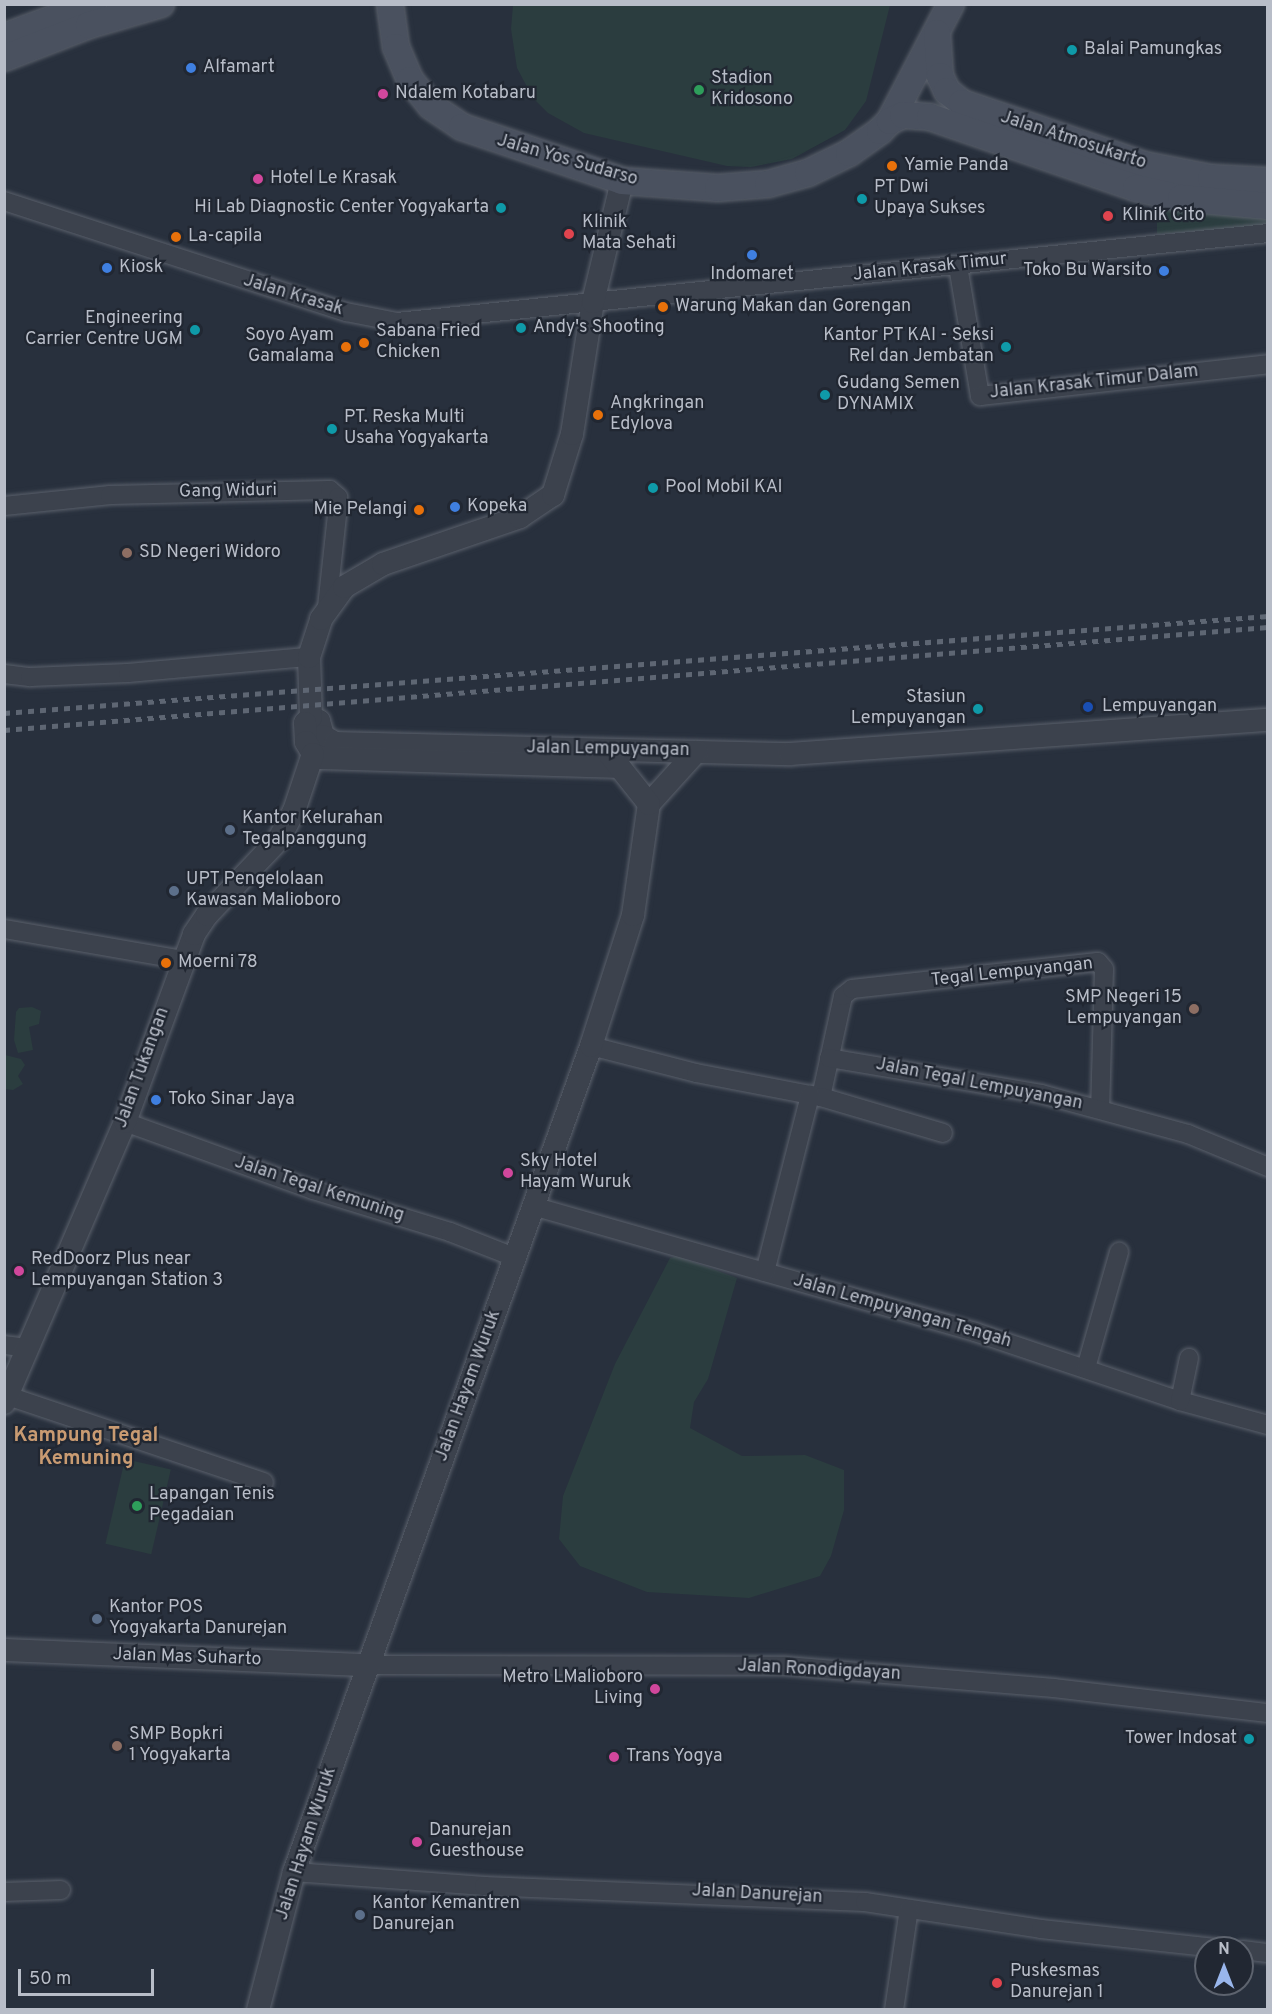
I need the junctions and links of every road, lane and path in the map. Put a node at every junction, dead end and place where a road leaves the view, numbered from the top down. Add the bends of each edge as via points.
1 (93, 4) edge
2 (161, 4) edge
3 (951, 4) edge
4 (388, 12) edge
5 (938, 29) junction
6 (6, 41) edge
7 (890, 121) junction
8 (1097, 164) junction
9 (622, 181) junction
10 (1268, 181) edge
11 (1183, 186) junction
12 (4, 201) edge
13 (1268, 206) edge
14 (1268, 233) edge
15 (958, 266) junction
16 (593, 302) junction
17 (1268, 364) edge
18 (4, 506) edge
19 (327, 607) junction
20 (309, 657) junction
21 (4, 674) edge
22 (311, 717) junction
23 (1268, 720) edge
24 (696, 752) junction
25 (313, 754) junction
26 (612, 759) junction
27 (649, 804) junction
28 (4, 929) edge
29 (183, 960) junction
30 (591, 1046) junction
31 (829, 1058) junction
32 (815, 1096) junction
33 (1100, 1108) junction
34 (124, 1122) junction
35 (943, 1133) dead end
36 (1268, 1167) edge
37 (533, 1206) junction
38 (1119, 1251) dead end
39 (514, 1257) junction
40 (765, 1272) junction
41 (4, 1345) edge
42 (27, 1348) junction
43 (1190, 1358) dead end
44 (1086, 1368) junction
45 (6, 1399) edge
46 (1180, 1401) junction
47 (1268, 1425) edge
48 (264, 1482) dead end
49 (4, 1650) edge
50 (369, 1665) junction
51 (1268, 1713) edge
52 (294, 1872) junction
53 (61, 1890) dead end
54 (4, 1892) edge
55 (909, 1909) junction
56 (1194, 1946) edge
57 (258, 2010) edge
58 (894, 2010) edge

1 - 6 main road
2 - 6 main road
3 - 5 main road, Jalan Yos Sudarso
4 - 9 main road, Jalan Yos Sudarso via 410,80 446,117 503,144
5 - 7 main road, Jalan Yos Sudarso
5 - 8 main road, Jalan Atmosukarto via 940,76 954,97
7 - 8 main road, Jalan Atmosukarto via 903,115 930,117
7 - 9 main road, Jalan Yos Sudarso via 849,153 790,179 718,188
8 - 11 main road, Jalan Atmosukarto
9 - 16 street
10 - 11 main road, Jalan Atmosukarto
11 - 13 main road, Jalan Atmosukarto
12 - 16 street, Jalan Krasak via 370,318 453,319
14 - 15 street, Jalan Krasak Timur
15 - 16 street, Jalan Krasak Timur
15 - 17 street, Jalan Krasak Timur Dalam via 980,396
16 - 19 street via 572,434 554,495 520,517 367,571 344,587
18 - 19 street, Gang Widuri via 110,495 330,490 338,496 338,506
19 - 20 street
20 - 21 street via 128,673 30,677
20 - 22 street
22 - 25 street via 305,723 305,734
22 - 26 street, Jalan Lempuyangan via 319,721 324,736 335,742
23 - 24 street, Jalan Lempuyangan via 790,754
24 - 26 street, Jalan Lempuyangan
24 - 27 street
25 - 26 street, Jalan Lempuyangan via 330,759
25 - 29 street, Jalan Tukangan via 294,811 279,839 200,923
26 - 27 street
27 - 30 street, Jalan Hayam Wuruk via 633,915
28 - 29 street
29 - 34 street, Jalan Tukangan
30 - 32 street via 696,1073
30 - 37 street, Jalan Hayam Wuruk
31 - 32 street
31 - 33 street, Jalan Tegal Lempuyangan via 1041,1094
31 - 33 street, Tegal Lempuyangan via 843,996 852,988 1098,962 1104,969
32 - 35 street
32 - 40 street
33 - 36 street, Jalan Tegal Lempuyangan via 1188,1134
34 - 39 street, Jalan Tegal Kemuning
34 - 42 street, Jalan Tukangan
37 - 39 street, Jalan Hayam Wuruk
37 - 40 street, Jalan Lempuyangan Tengah
38 - 44 street
39 - 50 street, Jalan Hayam Wuruk
40 - 44 street, Jalan Lempuyangan Tengah
41 - 42 street
42 - 45 street, Jalan Tukangan
43 - 46 street
44 - 46 street, Jalan Lempuyangan Tengah
45 - 48 street
46 - 47 street, Jalan Lempuyangan Tengah
49 - 50 street, Jalan Mas Suharto
50 - 51 street, Jalan Ronodigdayan via 786,1666 1054,1688
50 - 52 street, Jalan Hayam Wuruk
52 - 55 street, Jalan Danurejan via 484,1886 725,1893 865,1902
52 - 57 street, Jalan Hayam Wuruk
53 - 54 street
55 - 56 street, Jalan Danurejan via 1041,1929
55 - 58 street

